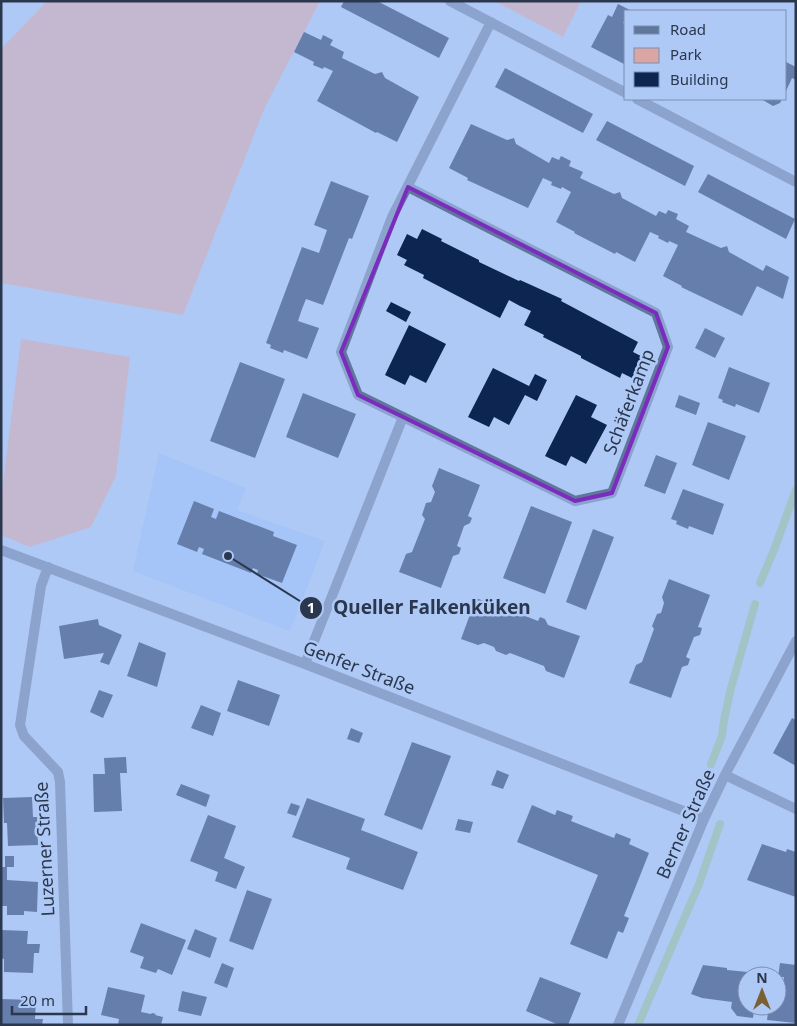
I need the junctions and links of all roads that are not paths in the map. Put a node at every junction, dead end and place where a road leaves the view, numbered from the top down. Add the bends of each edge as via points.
1 (450, 1) edge
2 (491, 22) junction
3 (624, 92) edge
4 (639, 100) edge
5 (796, 182) edge
6 (408, 187) junction
7 (403, 417) junction
8 (1, 550) edge
9 (48, 568) junction
10 (796, 641) edge
11 (306, 664) junction
12 (725, 775) junction
13 (796, 808) edge
14 (704, 819) junction
15 (68, 1025) edge
16 (618, 1025) edge

1 - 2 street
2 - 3 street
2 - 6 street, Schäferkamp
4 - 5 street
6 - 7 street, Schäferkamp via 392,217 341,352 358,395
6 - 7 street, Schäferkamp via 656,313 668,347 612,492 575,501
7 - 11 street
8 - 9 street, Genfer Straße
9 - 11 street, Genfer Straße
9 - 15 street, Luzerner Straße via 41,586 20,725 24,736 58,772 60,782
10 - 12 street, Berner Straße
11 - 14 street, Genfer Straße
12 - 13 street
12 - 14 street, Berner Straße
14 - 16 street, Berner Straße

